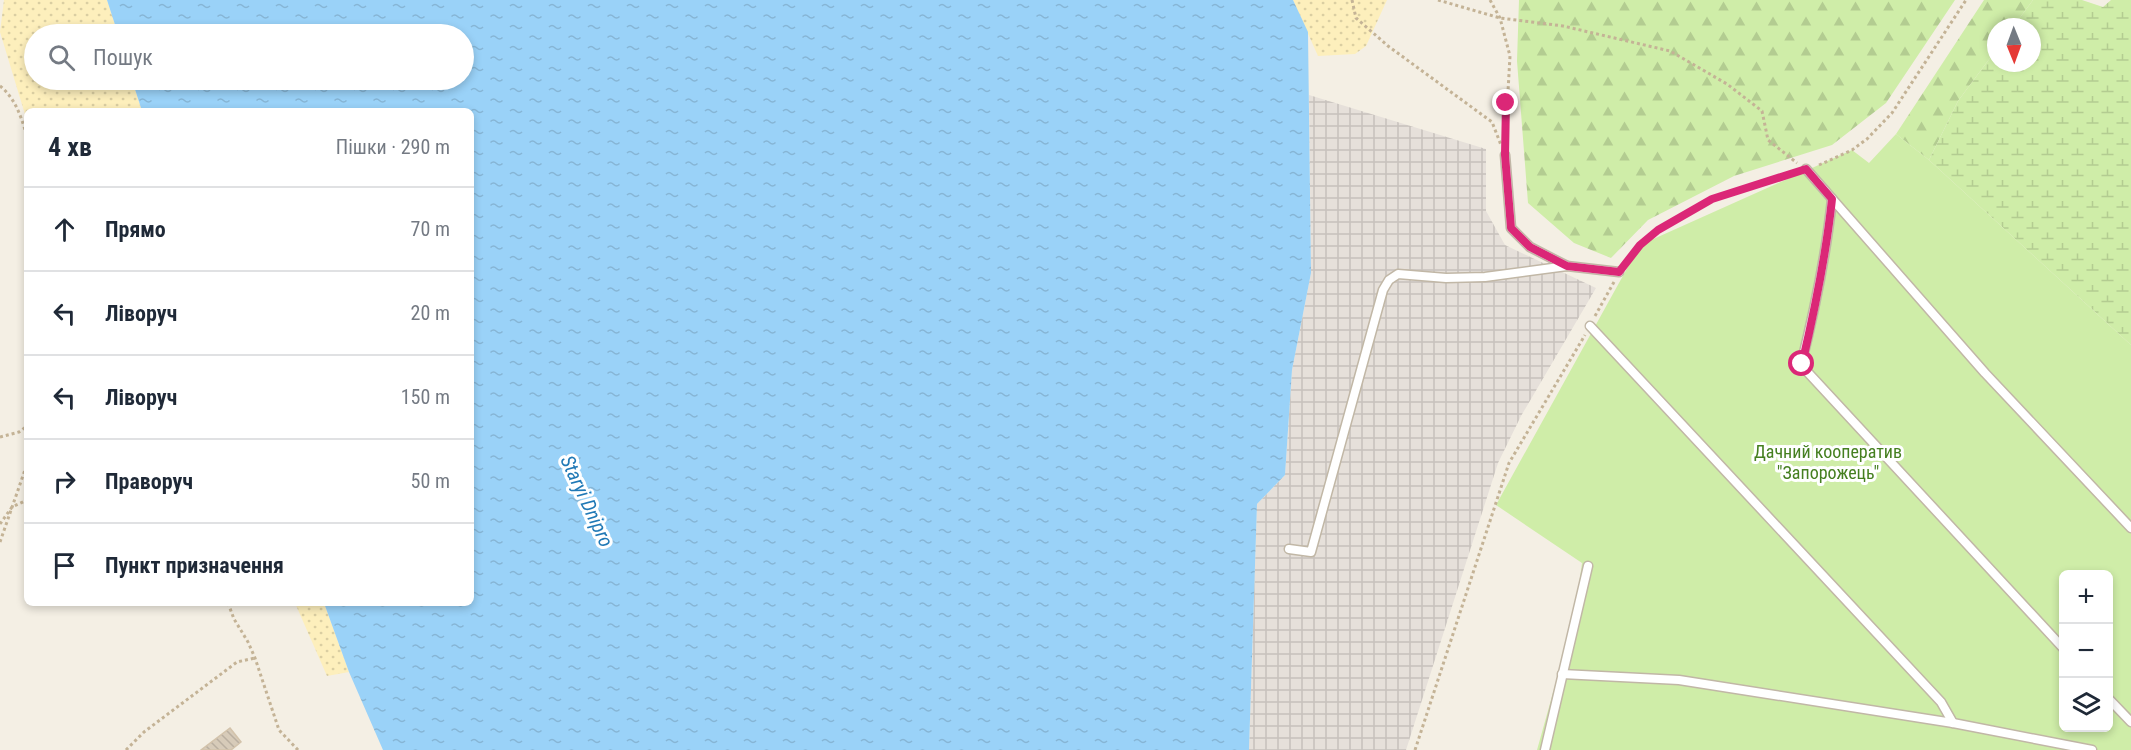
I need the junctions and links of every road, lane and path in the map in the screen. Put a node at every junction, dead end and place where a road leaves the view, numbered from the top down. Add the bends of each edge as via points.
1 (1352, 0) edge
2 (1438, 0) edge
3 (1490, 0) edge
4 (1966, 0) edge
5 (1500, 18) junction
6 (0, 86) edge
7 (24, 126) edge
8 (1505, 155) junction
9 (1806, 169) junction
10 (1832, 199) junction
11 (1567, 266) junction
12 (1619, 272) junction
13 (1590, 326) junction
14 (24, 428) edge
15 (0, 437) edge
16 (24, 473) edge
17 (24, 501) edge
18 (12, 507) junction
19 (0, 524) edge
20 (2131, 528) edge
21 (0, 542) edge
22 (1289, 549) dead end
23 (1588, 566) dead end
24 (229, 606) edge
25 (2059, 644) edge
26 (255, 658) junction
27 (1562, 674) junction
28 (2113, 702) edge
29 (2131, 722) edge
30 (1953, 723) junction
31 (126, 750) edge
32 (298, 750) edge
33 (1415, 750) edge
34 (1545, 750) edge
35 (2092, 750) edge

1 - 8 path via 1356,18 1388,46 1492,122
2 - 5 path
3 - 5 path
4 - 9 path via 1893,113 1852,150
5 - 8 path via 1510,56
5 - 9 path via 1563,27 1670,51 1727,84 1762,111 1768,140
6 - 7 path via 18,107
8 - 11 lane via 1511,228 1530,247
9 - 10 lane
9 - 12 path via 1712,199 1658,230
10 - 20 lane via 1985,373
10 - 25 lane via 1819,292 1802,364
11 - 12 lane
11 - 22 lane via 1446,278 1398,274 1389,280 1383,290 1311,552
12 - 13 path
13 - 30 lane via 1941,702
13 - 33 path via 1509,464
14 - 15 path
16 - 18 path
17 - 18 path
18 - 19 path
18 - 21 path
23 - 27 lane
24 - 26 path
26 - 31 path via 237,662
26 - 32 path via 279,729
27 - 30 lane via 1679,680
27 - 34 lane
28 - 29 lane
30 - 35 lane

